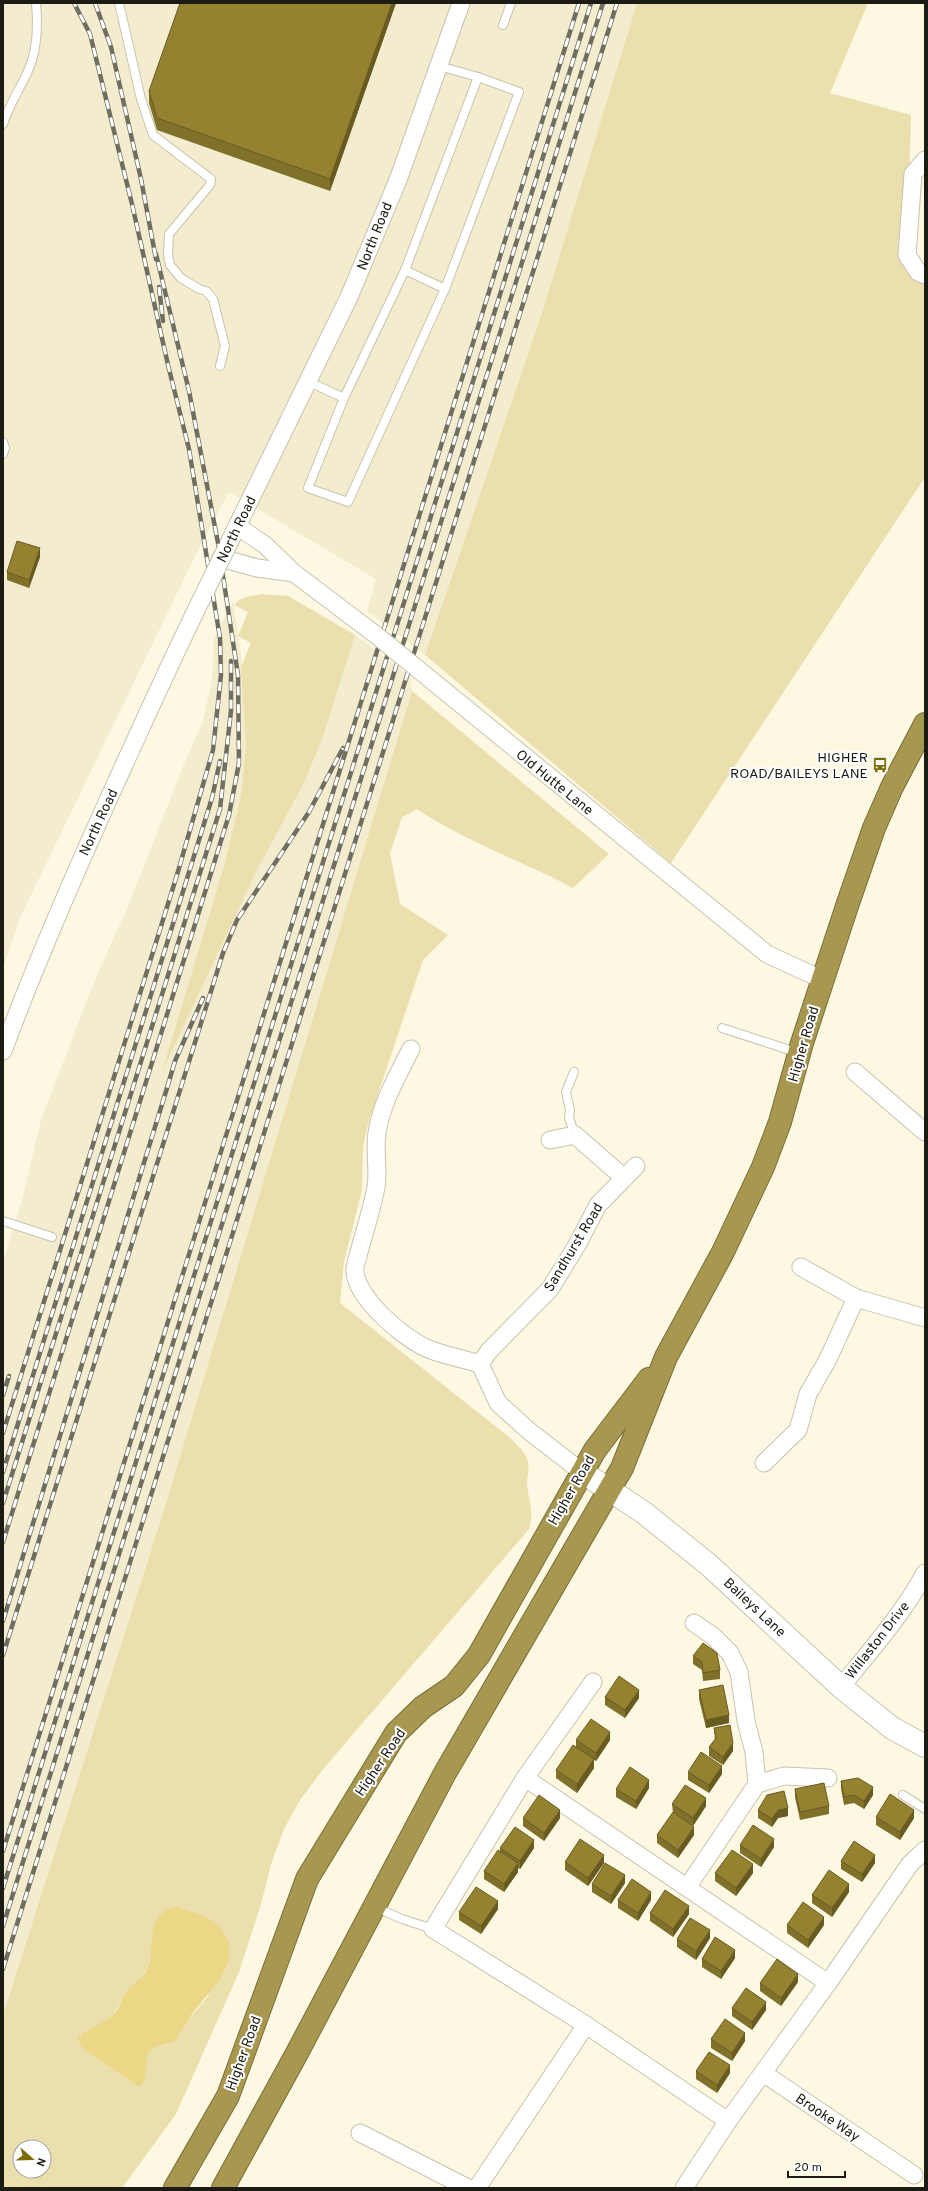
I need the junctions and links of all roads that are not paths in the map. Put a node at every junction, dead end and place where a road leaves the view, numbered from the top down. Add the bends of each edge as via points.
1 (36, 3) edge
2 (119, 3) edge
3 (461, 3) edge
4 (511, 3) edge
5 (503, 25) dead end
6 (439, 66) junction
7 (478, 77) junction
8 (5, 108) edge
9 (3, 124) edge
10 (925, 160) edge
11 (405, 270) junction
12 (925, 275) edge
13 (445, 288) junction
14 (220, 366) dead end
15 (309, 382) junction
16 (344, 398) junction
17 (3, 442) edge
18 (3, 454) edge
19 (236, 526) junction
20 (225, 556) junction
21 (294, 573) junction
22 (925, 724) edge
23 (823, 980) junction
24 (722, 1028) dead end
25 (411, 1049) dead end
26 (3, 1051) edge
27 (800, 1053) junction
28 (574, 1072) dead end
29 (855, 1072) dead end
30 (925, 1132) edge
31 (575, 1135) junction
32 (550, 1140) dead end
33 (636, 1166) dead end
34 (623, 1178) junction
35 (3, 1221) edge
36 (52, 1237) dead end
37 (802, 1267) dead end
38 (856, 1298) junction
39 (925, 1317) edge
40 (666, 1357) junction
41 (480, 1364) junction
42 (764, 1463) dead end
43 (582, 1472) junction
44 (609, 1490) junction
45 (925, 1573) edge
46 (694, 1624) dead end
47 (593, 1682) dead end
48 (841, 1687) junction
49 (925, 1746) edge
50 (525, 1778) junction
51 (828, 1778) dead end
52 (757, 1784) junction
53 (904, 1795) dead end
54 (925, 1808) edge
55 (925, 1850) edge
56 (688, 1886) junction
57 (374, 1906) junction
58 (433, 1929) junction
59 (828, 1983) junction
60 (586, 2025) junction
61 (763, 2073) junction
62 (728, 2122) junction
63 (360, 2133) dead end
64 (914, 2175) dead end
65 (175, 2188) edge
66 (223, 2188) edge
67 (468, 2188) edge
68 (477, 2188) edge
69 (684, 2188) edge

1 - 8 lane via 38,29 29,70
2 - 14 lane via 141,98 153,135 211,179 210,185 169,234 168,244 170,265 181,278 206,291 213,299 225,346
3 - 6 street, North Road
4 - 5 lane
6 - 7 lane
6 - 15 street, North Road via 398,180 349,297
7 - 11 lane
7 - 13 lane via 519,92
8 - 9 lane
10 - 12 street via 913,174 907,255 918,272
11 - 13 lane
11 - 16 lane
13 - 16 lane via 348,502 308,488
15 - 16 lane
15 - 19 street, North Road
17 - 18 lane
19 - 20 street, North Road
19 - 21 street, Old Hutte Lane via 265,545
20 - 21 street, Old Hutte Lane via 257,568
20 - 26 street, North Road, bridge via 177,648 71,880
21 - 23 street, Old Hutte Lane, bridge via 376,635 767,954
22 - 23 highway, Higher Road via 874,828
23 - 27 highway, Higher Road
24 - 27 lane
25 - 41 street via 391,1089 377,1131 375,1154 378,1180 354,1271 362,1293 372,1306 418,1344 430,1350
27 - 40 highway, Higher Road via 780,1122 760,1173 723,1252
28 - 31 lane via 566,1092 569,1118
29 - 30 street
31 - 32 street
31 - 34 street
33 - 34 street, Sandhurst Road
34 - 41 street, Sandhurst Road via 598,1205 550,1289 489,1351
35 - 36 lane
37 - 38 street
38 - 39 street
38 - 42 street via 828,1359 808,1394 798,1430
40 - 43 highway, Higher Road via 595,1450
40 - 44 highway, Higher Road via 622,1468
41 - 43 street via 498,1403 528,1432
43 - 44 street, Baileys Lane
43 - 65 highway, Higher Road via 479,1655 454,1686 423,1707 396,1733 307,1879 228,2096
44 - 48 street, Baileys Lane via 642,1512 709,1565
44 - 57 highway, Higher Road via 445,1773
45 - 48 street, Willaston Drive via 882,1636
46 - 52 street via 713,1636 730,1652 739,1672 746,1721 754,1752
47 - 50 street
48 - 49 street, Baileys Lane via 892,1728
50 - 56 street
50 - 58 street
51 - 52 street via 784,1776
52 - 56 street
53 - 54 lane
55 - 59 street via 910,1864
56 - 59 street
57 - 58 lane
57 - 66 highway, Higher Road
58 - 60 street
59 - 61 street
60 - 62 street
60 - 68 street
61 - 62 street
61 - 64 street, Brooke Way
62 - 69 street
63 - 67 street

